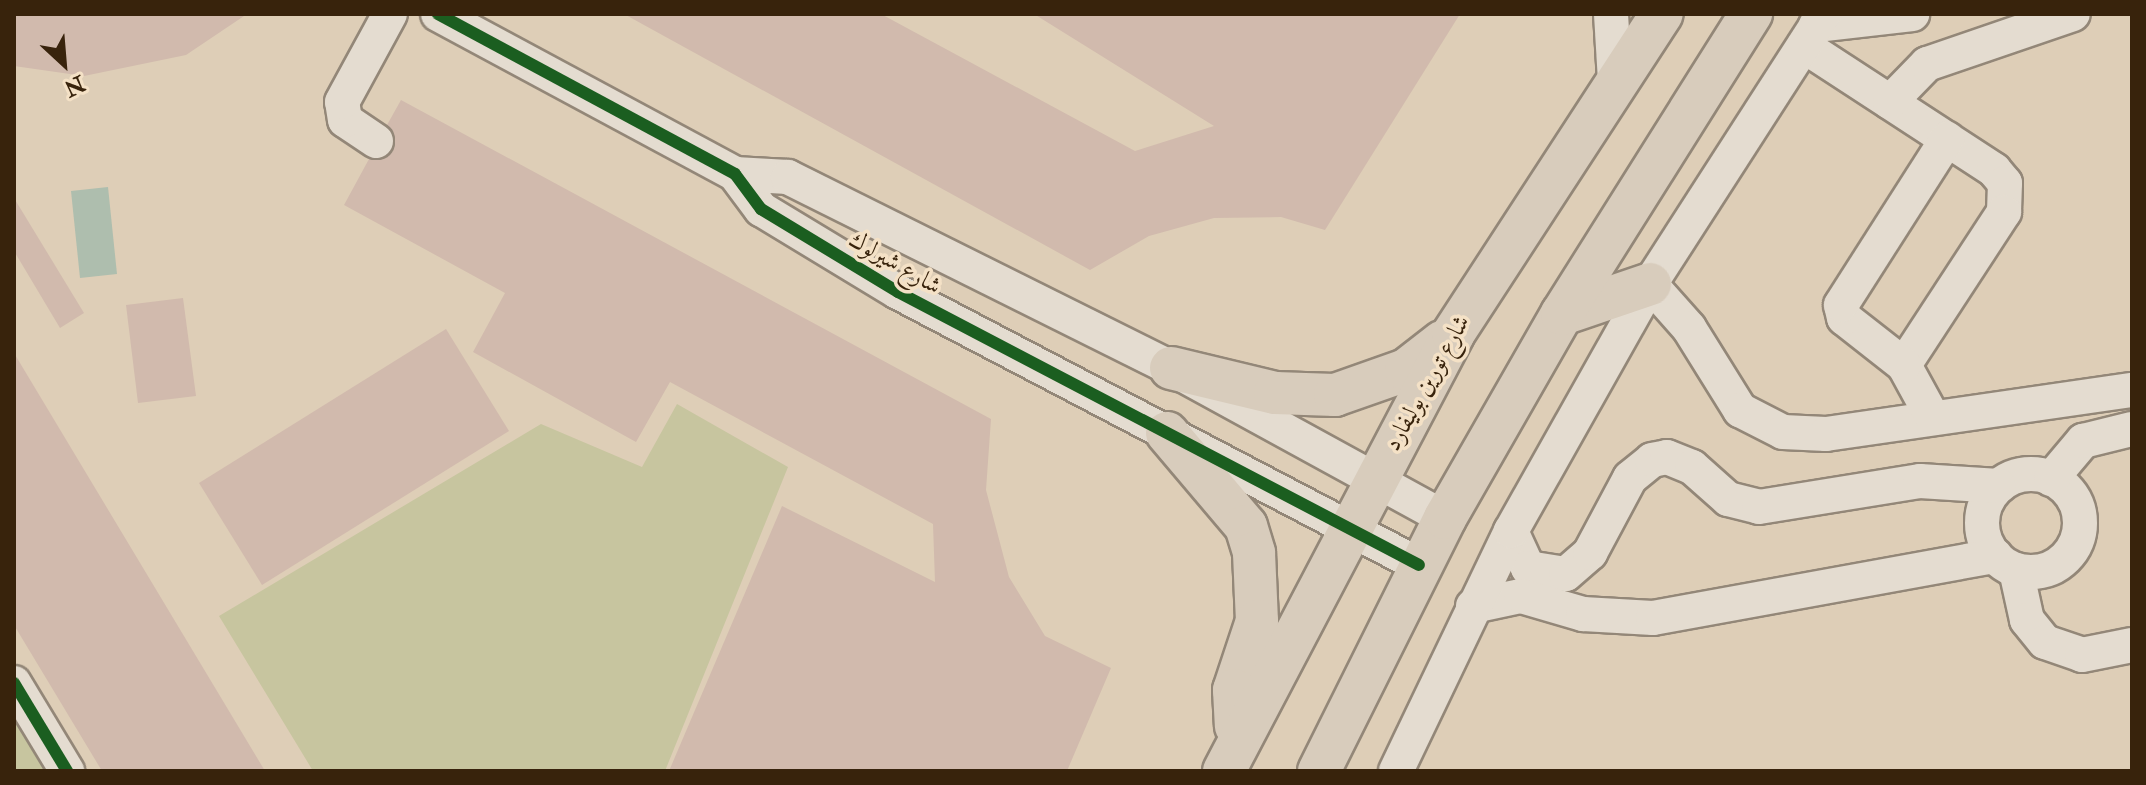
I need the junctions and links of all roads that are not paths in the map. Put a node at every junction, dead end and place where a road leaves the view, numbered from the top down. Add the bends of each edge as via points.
1 (390, 14) edge
2 (438, 14) edge
3 (1611, 14) edge
4 (1662, 14) edge
5 (1751, 14) edge
6 (1912, 14) edge
7 (2073, 14) edge
8 (1815, 28) edge
9 (1615, 82) junction
10 (1890, 102) junction
11 (1947, 139) junction
12 (376, 141) dead end
13 (735, 174) junction
14 (889, 228) junction
15 (864, 272) junction
16 (1650, 284) junction
17 (1562, 314) junction
18 (1084, 327) junction
19 (1453, 334) junction
20 (1904, 365) junction
21 (1171, 368) junction
22 (2132, 390) edge
23 (1933, 418) junction
24 (2132, 429) edge
25 (1167, 433) junction
26 (2051, 479) junction
27 (1373, 480) junction
28 (1999, 486) junction
29 (1445, 518) junction
30 (1348, 528) junction
31 (1511, 531) junction
32 (2005, 563) junction
33 (1419, 565) junction
34 (1566, 574) junction
35 (1473, 606) junction
36 (1558, 608) junction
37 (2132, 645) edge
38 (14, 683) edge
39 (1231, 754) edge
40 (67, 771) edge
41 (1319, 771) edge
42 (1396, 771) edge

1 - 12 street via 342,102 345,120
2 - 13 street, شارع شيرلوك
3 - 9 street
4 - 9 main road, شارع تورين بوليفارد
5 - 17 main road
6 - 8 street
7 - 10 street via 1927,64
8 - 10 street
8 - 16 street
9 - 19 main road, شارع تورين بوليفارد
10 - 11 street
11 - 20 street via 2001,176 2007,202
11 - 20 street via 1841,305 1844,318
13 - 14 street, شارع شيرلوك via 788,177
13 - 15 street, شارع شيرلوك via 761,209
14 - 15 street
14 - 18 street, شارع شيرلوك
14 - 18 street via 939,231 1058,293
15 - 25 street, شارع شيرلوك
16 - 17 main road
16 - 23 street via 1689,328 1740,410 1762,424 1804,435
16 - 31 street
17 - 29 main road
18 - 21 street, شارع شيرلوك
19 - 21 main road via 1406,370 1335,395 1275,393
19 - 27 main road, شارع تورين بوليفارد
20 - 23 street
21 - 27 street, شارع شيرلوك
22 - 23 street
24 - 26 street via 2083,441
25 - 30 street, شارع شيرلوك
25 - 39 main road via 1246,526 1254,553 1257,621 1234,690
26 - 28 street via 2024,475
26 - 32 street via 2078,508 2074,547 2055,566
27 - 29 street, شارع شيرلوك
27 - 30 main road, شارع تورين بوليفارد
28 - 32 street via 1982,520
28 - 34 street via 1920,481 1759,507 1728,499 1681,460 1652,460 1630,478 1590,553
29 - 33 main road
30 - 33 street, شارع شيرلوك
30 - 39 main road, شارع تورين بوليفارد
31 - 34 street via 1528,568 1539,575
31 - 35 street
32 - 36 street via 1653,618
32 - 37 street via 2027,620 2045,642 2082,655
33 - 41 main road
34 - 36 street
35 - 36 street via 1505,595
35 - 42 street
38 - 40 street

